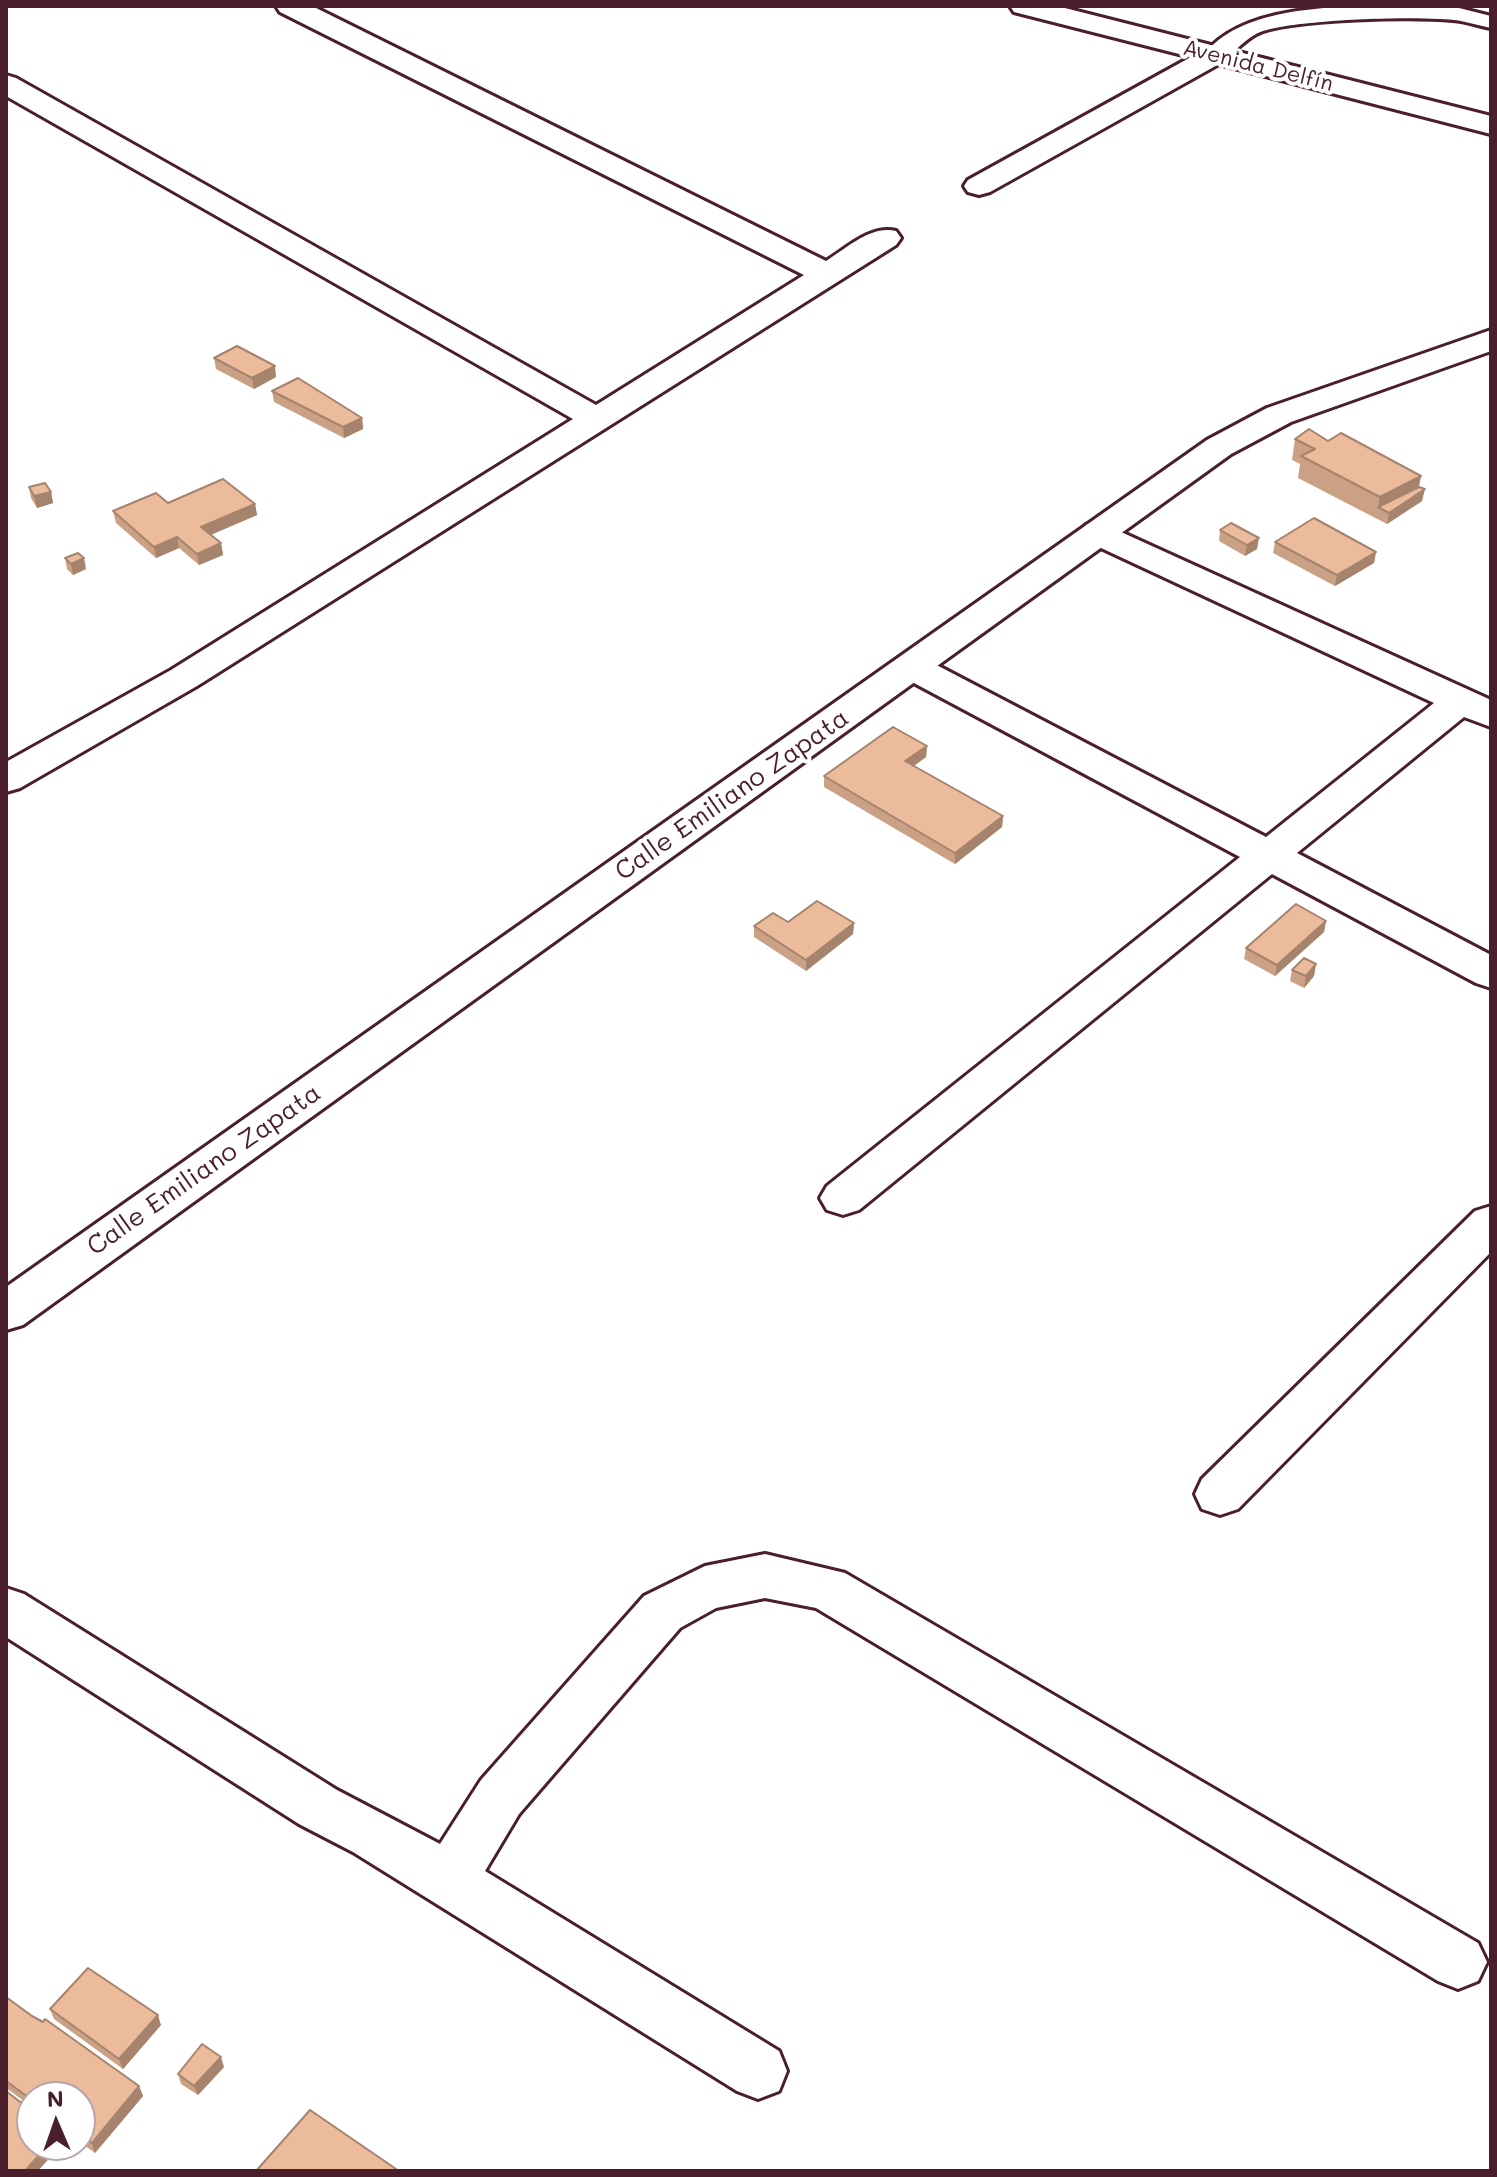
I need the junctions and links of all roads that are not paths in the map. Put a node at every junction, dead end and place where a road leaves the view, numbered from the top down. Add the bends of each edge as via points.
1 (290, 6) edge
2 (1024, 6) edge
3 (1491, 22) edge
4 (1215, 55) junction
5 (6, 84) edge
6 (1491, 125) edge
7 (979, 186) dead end
8 (885, 238) dead end
9 (827, 274) junction
10 (1491, 340) edge
11 (597, 419) junction
12 (1099, 533) junction
13 (912, 667) junction
14 (1476, 708) edge
15 (6, 779) edge
16 (1270, 858) junction
17 (1491, 973) edge
18 (843, 1198) dead end
19 (1491, 1223) edge
20 (6, 1312) edge
21 (1220, 1494) dead end
22 (6, 1610) edge
23 (449, 1879) junction
24 (1458, 1962) dead end
25 (758, 2071) dead end

1 - 9 street
2 - 4 street, Avenida Delfín
3 - 4 lane via 1459,14 1399,12 1288,19 1249,29
4 - 6 street, Avenida Delfín
4 - 7 street
5 - 11 street
8 - 9 street
9 - 11 street
10 - 12 street, Calle Emiliano Zapata via 1250,429
11 - 15 street via 184,678
12 - 13 street, Calle Emiliano Zapata
12 - 14 street
13 - 16 street
13 - 20 street, Calle Emiliano Zapata
14 - 16 street
16 - 17 street
16 - 18 street
19 - 21 street
22 - 23 street via 318,1807
23 - 24 street via 500,1797 662,1612 705,1588 765,1576 827,1588
23 - 25 street

